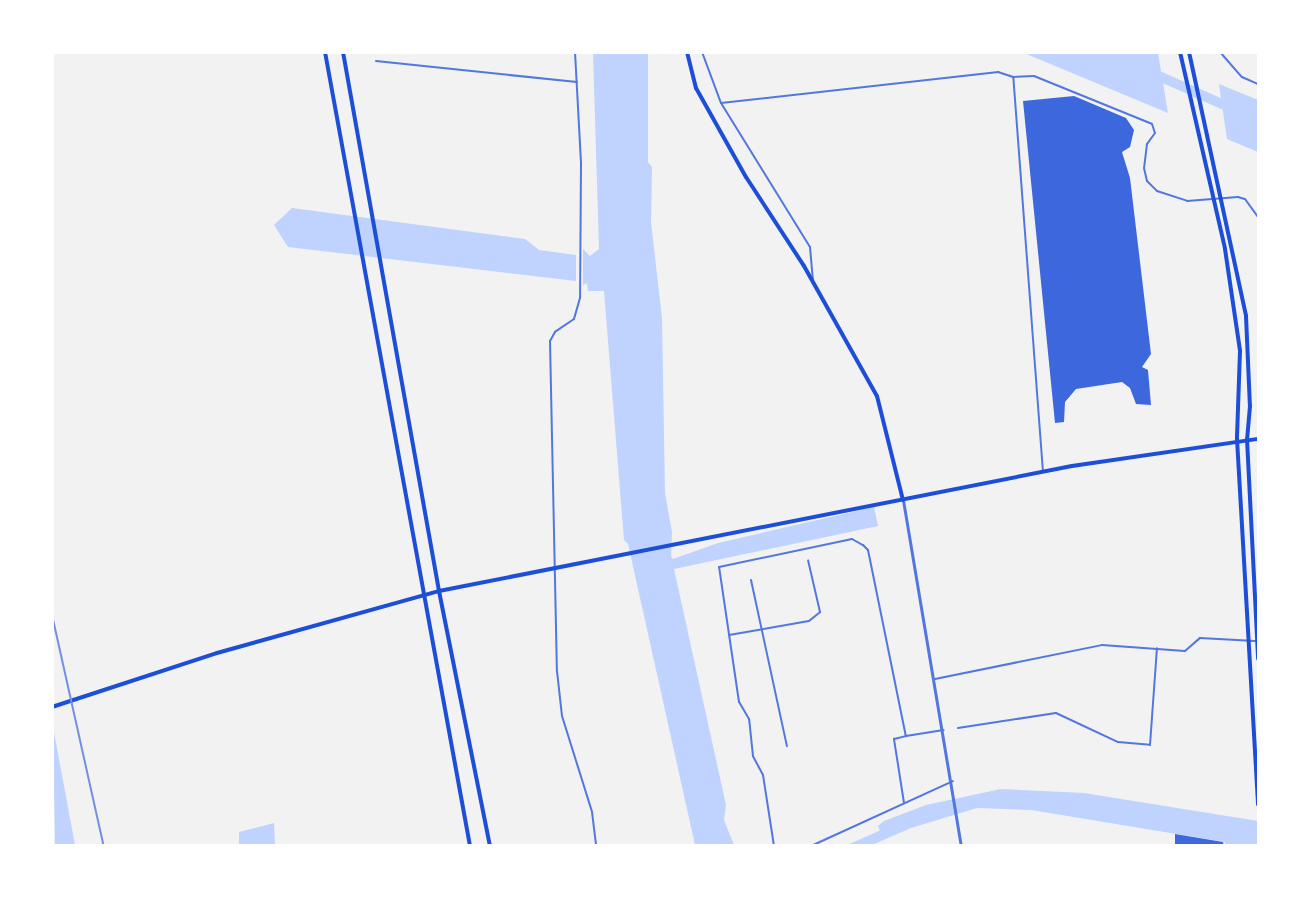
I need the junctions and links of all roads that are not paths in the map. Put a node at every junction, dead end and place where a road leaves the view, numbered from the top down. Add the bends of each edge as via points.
1 (325, 52) edge
2 (343, 52) edge
3 (575, 52) edge
4 (687, 52) edge
5 (702, 52) edge
6 (1180, 52) edge
7 (1189, 52) edge
8 (1220, 52) edge
9 (376, 60) dead end
10 (1013, 76) junction
11 (577, 82) junction
12 (1258, 84) edge
13 (721, 103) junction
14 (1258, 217) edge
15 (813, 282) junction
16 (1237, 439) junction
17 (1247, 439) junction
18 (1258, 439) edge
19 (1043, 472) junction
20 (903, 500) junction
21 (808, 560) dead end
22 (555, 568) junction
23 (751, 580) dead end
24 (439, 591) junction
25 (426, 595) junction
26 (762, 630) junction
27 (729, 635) junction
28 (1248, 641) junction
29 (1258, 641) edge
30 (1157, 648) junction
31 (1258, 659) edge
32 (935, 679) junction
33 (52, 707) edge
34 (958, 728) dead end
35 (944, 730) junction
36 (906, 736) junction
37 (787, 746) dead end
38 (953, 781) junction
39 (904, 803) junction
40 (1258, 804) edge
41 (470, 846) edge
42 (490, 846) edge
43 (596, 846) edge
44 (774, 846) edge
45 (811, 846) edge
46 (961, 846) edge

1 - 25 main road
2 - 24 main road
3 - 11 street
4 - 15 main road via 696,88 746,177
5 - 13 street
6 - 16 main road via 1224,249 1240,351
7 - 17 main road via 1246,316 1250,406
8 - 12 street via 1242,77
9 - 11 street
10 - 13 street via 998,72
10 - 14 street via 1034,76 1152,124 1155,133 1147,144 1144,168 1147,181 1157,191 1187,201 1238,197 1245,199
10 - 19 street
11 - 22 street via 581,163 578,313 550,341
13 - 15 street via 810,246
15 - 20 main road via 877,396
16 - 17 main road
16 - 19 main road
16 - 28 main road
17 - 18 main road
17 - 29 main road
19 - 20 main road
20 - 22 main road
20 - 32 street
21 - 26 street via 820,612 809,621
22 - 24 main road
22 - 43 street via 562,716 592,812
23 - 26 street
24 - 25 main road
24 - 42 main road
25 - 33 main road via 217,653
25 - 41 main road
26 - 27 street
26 - 37 street
27 - 36 street via 719,567 852,539 863,545 868,550
27 - 44 street via 739,702 749,719 753,756 763,775
28 - 29 street
28 - 30 street via 1200,638 1185,651
28 - 40 main road
29 - 31 main road
30 - 32 street via 1102,645
30 - 34 street via 1150,745 1118,742 1056,713
32 - 35 street
35 - 36 street
35 - 38 street
36 - 39 street via 894,738
38 - 39 street
38 - 46 street
39 - 45 street

